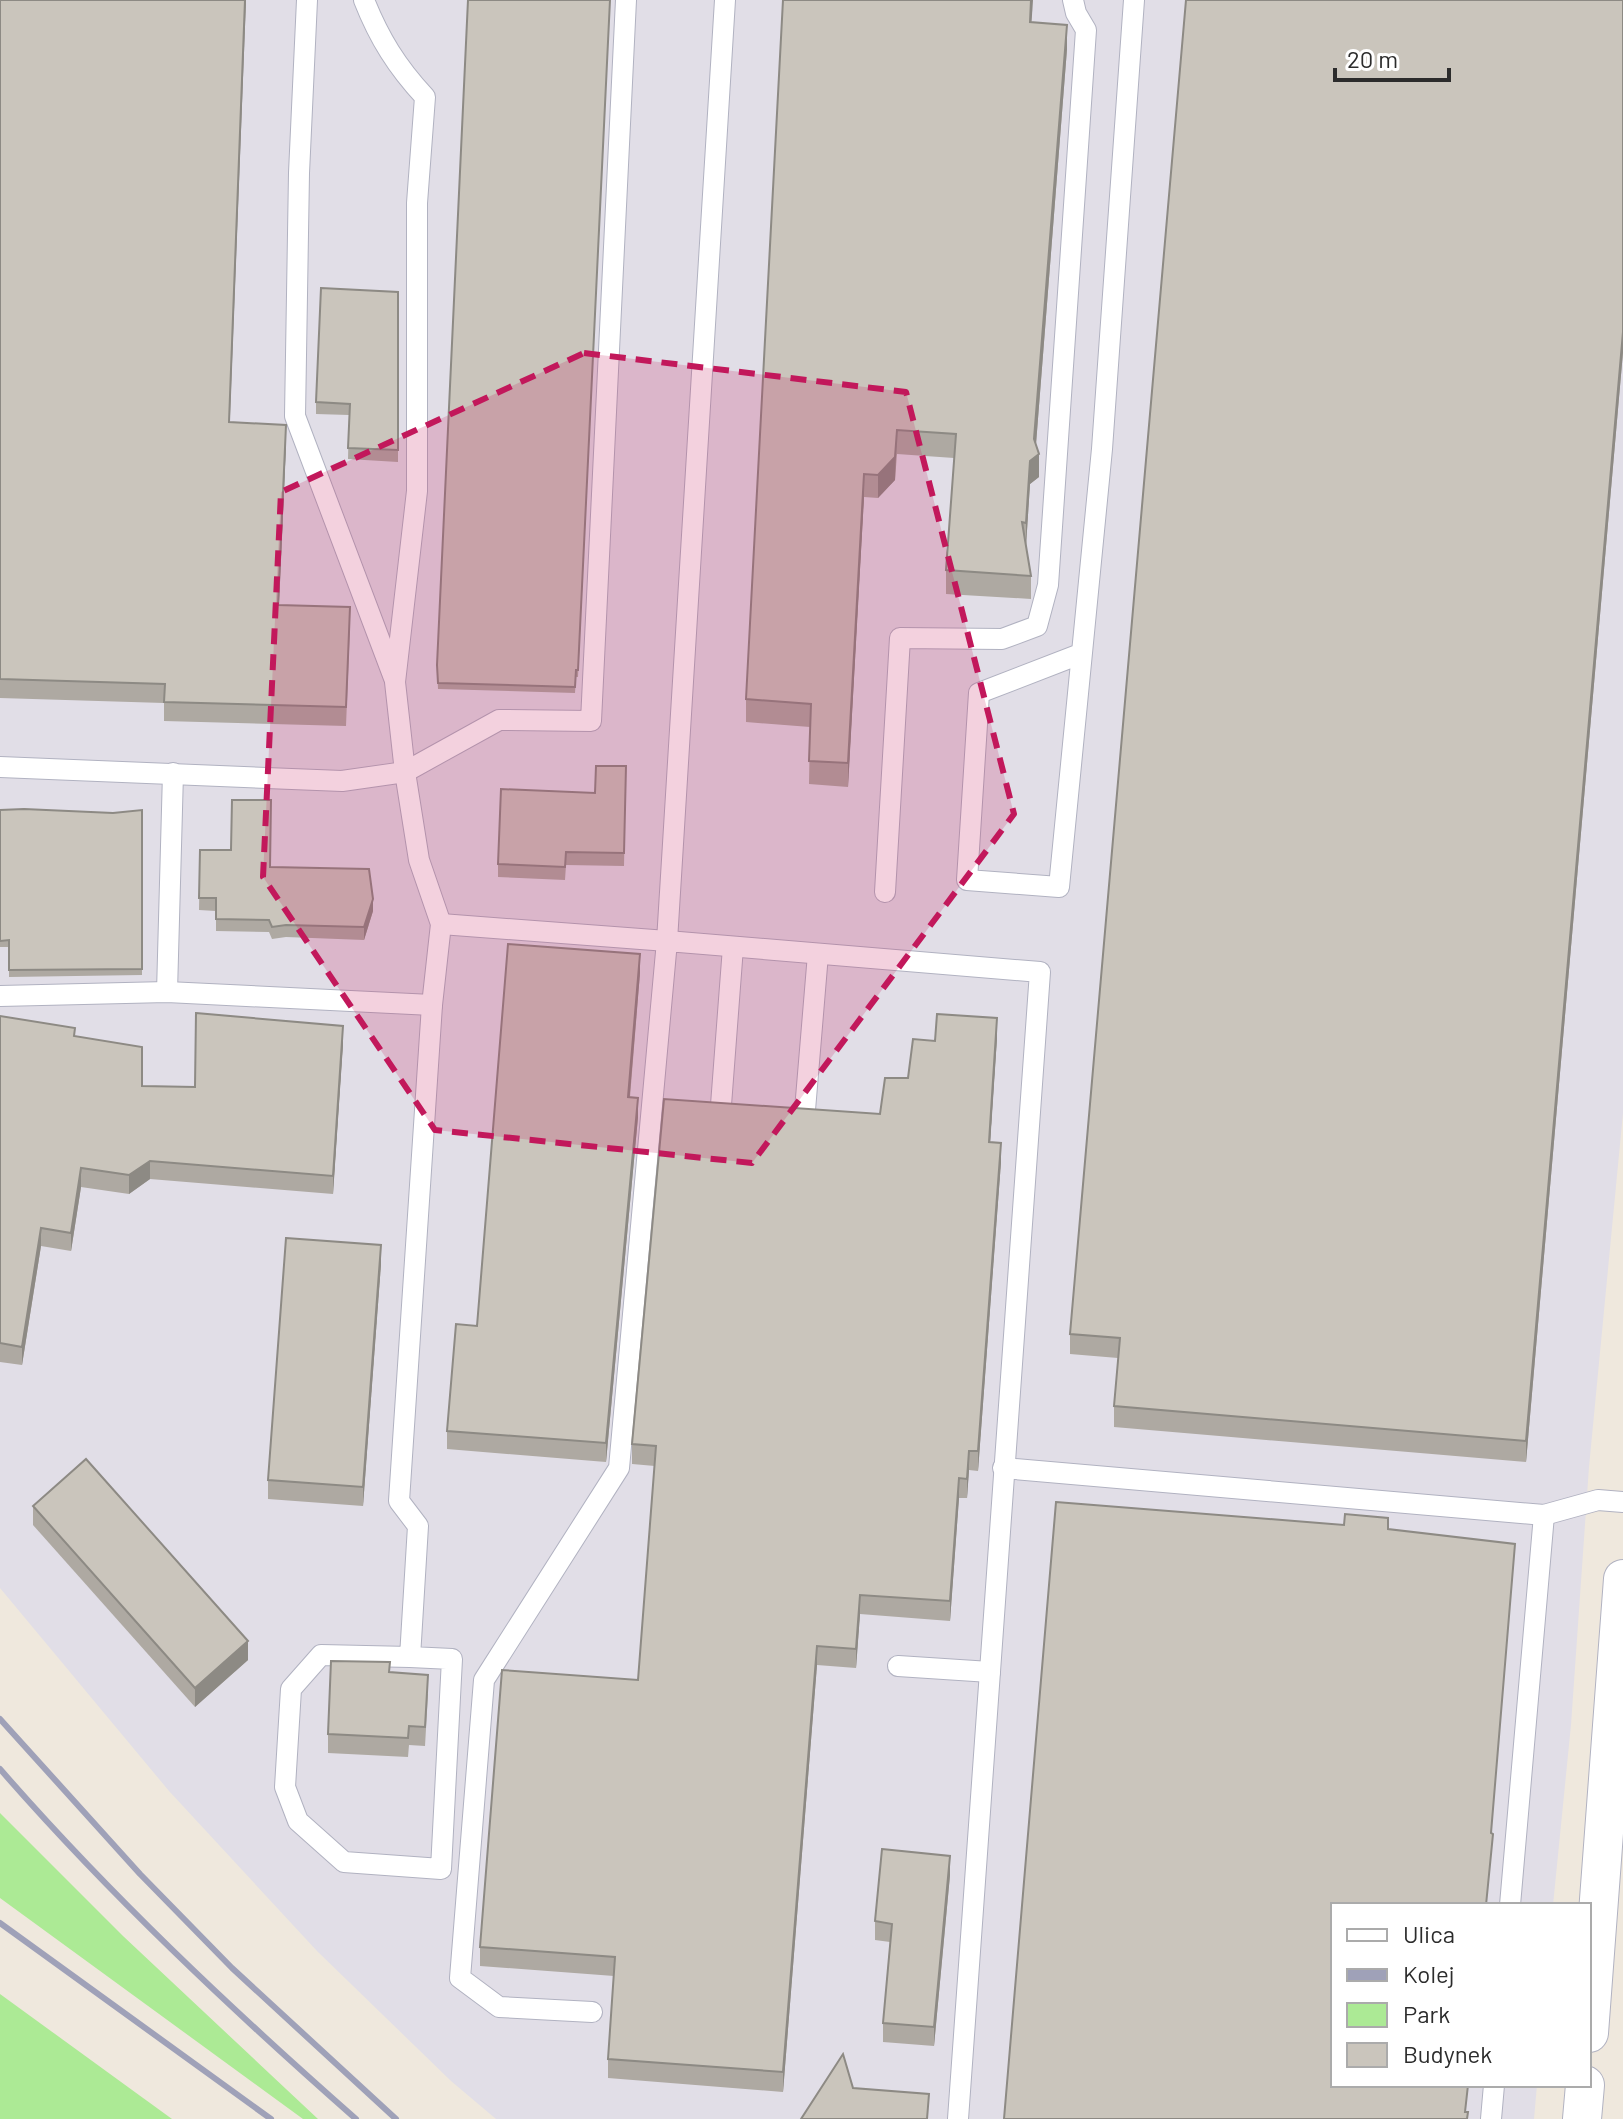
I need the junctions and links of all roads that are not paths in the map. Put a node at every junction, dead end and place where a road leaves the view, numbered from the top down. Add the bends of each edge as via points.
1 (307, 0) edge
2 (364, 0) edge
3 (626, 0) edge
4 (725, 0) edge
5 (1073, 0) edge
6 (1134, 0) edge
7 (1080, 654) junction
8 (395, 682) junction
9 (0, 767) edge
10 (405, 772) junction
11 (173, 773) junction
12 (885, 892) dead end
13 (441, 924) junction
14 (667, 941) junction
15 (733, 947) junction
16 (818, 954) junction
17 (167, 992) junction
18 (0, 996) edge
19 (432, 1005) junction
20 (721, 1105) edge
21 (805, 1110) edge
22 (1003, 1468) junction
23 (1623, 1502) edge
24 (1544, 1515) junction
25 (1623, 1579) edge
26 (410, 1657) junction
27 (898, 1666) dead end
28 (990, 1672) junction
29 (1510, 1903) edge
30 (1591, 2006) edge
31 (592, 2012) dead end
32 (1494, 2087) edge
33 (1585, 2087) edge
34 (958, 2119) edge
35 (1491, 2119) edge
36 (1582, 2119) edge

1 - 8 lane via 295,416
2 - 8 lane via 399,69 425,97 417,203 417,491
3 - 10 lane via 591,721 499,720
4 - 14 lane
5 - 12 lane via 1086,30 1048,585 1037,626 1002,639 900,638
6 - 7 lane via 1102,449
7 - 7 lane via 1059,887 967,880 979,693
8 - 10 lane
9 - 11 lane
10 - 11 lane via 342,781
10 - 13 lane via 419,860
11 - 17 lane
13 - 14 lane
13 - 19 lane
14 - 15 lane
14 - 31 lane via 619,1468 484,1680 460,1978 499,2007
15 - 16 lane
15 - 20 lane
16 - 21 lane
16 - 22 lane via 1040,972
17 - 18 lane
17 - 19 lane
19 - 26 lane via 399,1501 418,1526
22 - 24 lane
22 - 28 lane
23 - 24 lane via 1598,1500
24 - 29 lane
25 - 30 street
26 - 26 lane via 321,1655 291,1689 285,1787 298,1821 344,1862 441,1869 452,1659
27 - 28 lane
28 - 34 lane
32 - 35 lane
33 - 36 street

